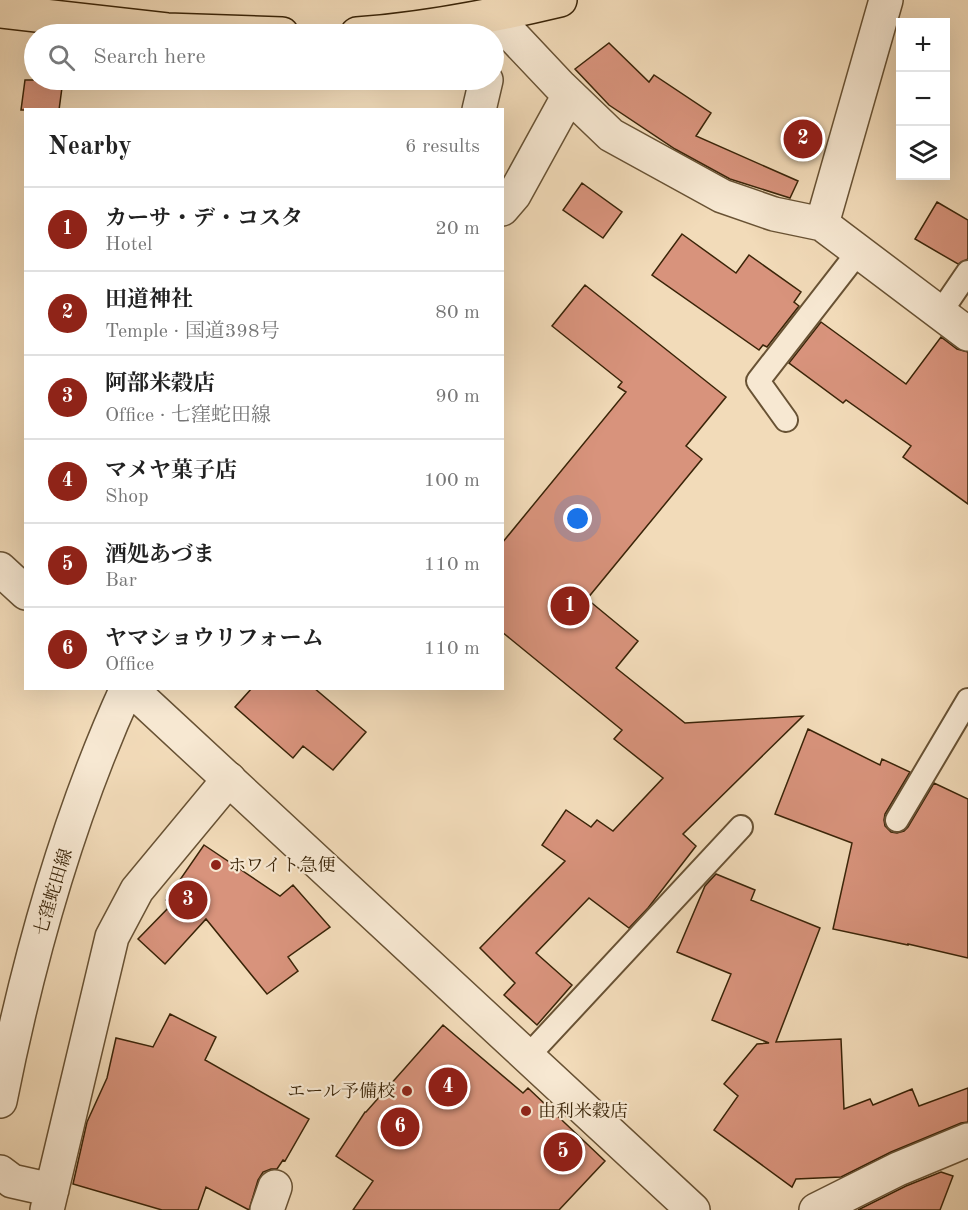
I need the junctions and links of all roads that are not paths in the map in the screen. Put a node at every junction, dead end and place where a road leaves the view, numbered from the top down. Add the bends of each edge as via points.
1 (560, 0) edge
2 (886, 0) edge
3 (0, 11) edge
4 (114, 24) edge
5 (496, 24) edge
6 (504, 35) edge
7 (484, 90) edge
8 (569, 94) junction
9 (479, 108) edge
10 (504, 207) edge
11 (822, 224) junction
12 (859, 251) junction
13 (968, 272) edge
14 (940, 313) junction
15 (968, 334) edge
16 (786, 420) dead end
17 (0, 569) edge
18 (24, 591) edge
19 (127, 690) edge
20 (130, 690) edge
21 (968, 700) edge
22 (229, 779) junction
23 (897, 820) dead end
24 (741, 826) dead end
25 (528, 1056) junction
26 (0, 1101) edge
27 (968, 1140) edge
28 (0, 1172) edge
29 (49, 1200) edge
30 (693, 1210) edge
31 (816, 1210) edge

1 - 5 highway
2 - 11 street
3 - 4 highway
6 - 8 street
7 - 9 street
8 - 10 street
8 - 11 street via 611,135 722,196 774,214
11 - 12 street
12 - 14 street
12 - 16 lane via 758,381
13 - 14 lane
14 - 15 street
17 - 18 street
19 - 26 street, 七窪蛇田線 via 105,736 48,900
20 - 22 street
21 - 23 lane
22 - 25 street
22 - 29 street via 136,890 112,937
24 - 25 lane
25 - 30 street
27 - 31 street
28 - 29 street

